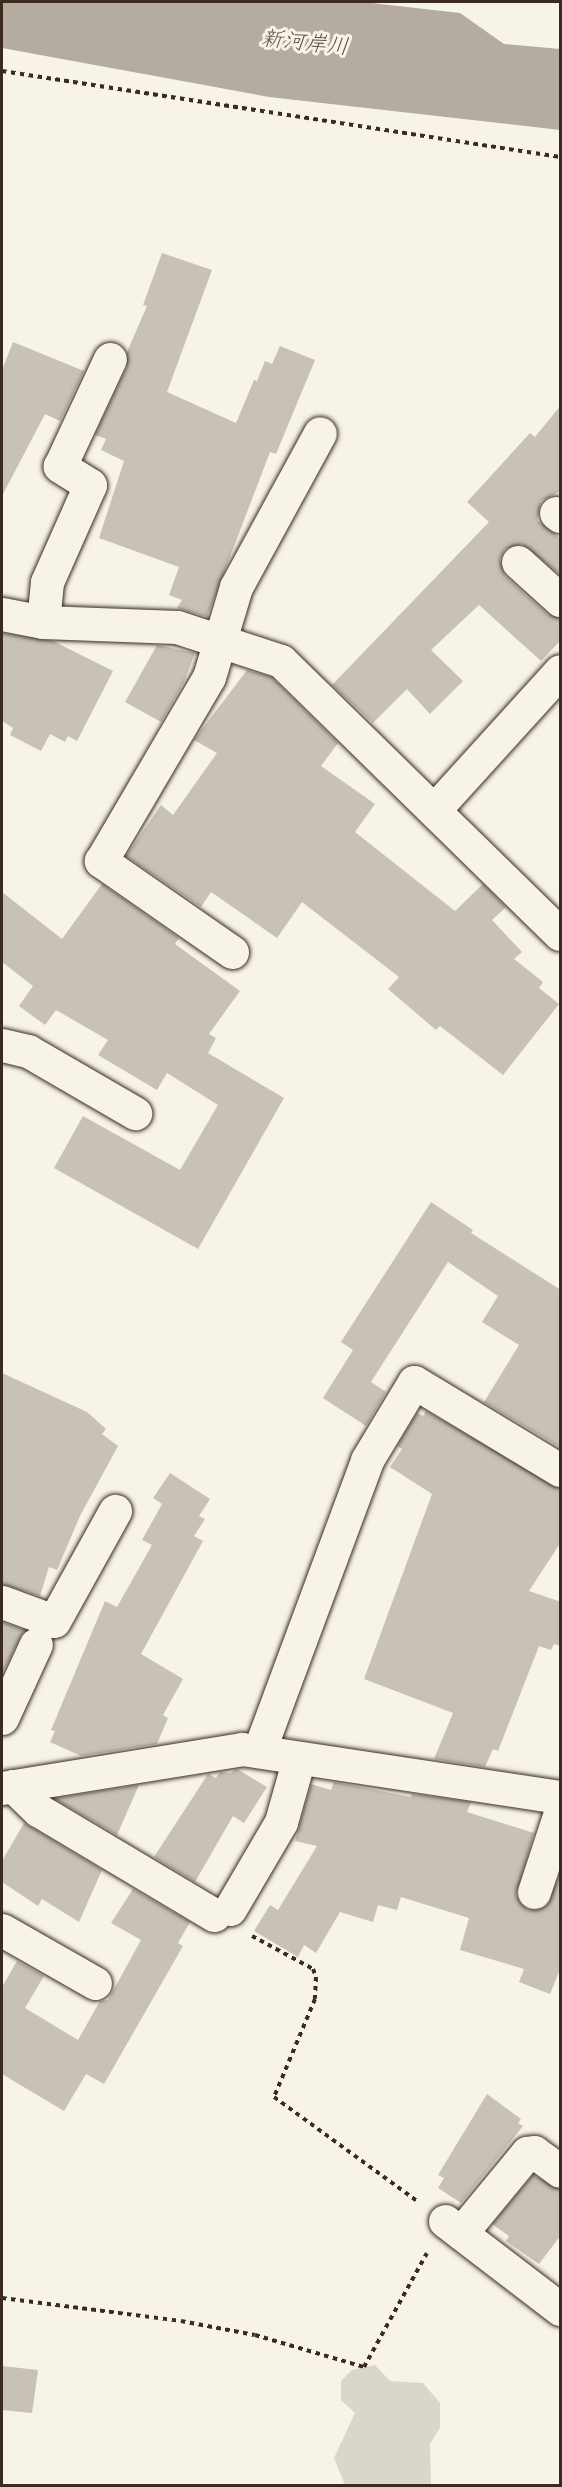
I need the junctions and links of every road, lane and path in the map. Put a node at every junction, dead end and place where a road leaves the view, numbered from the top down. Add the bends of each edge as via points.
1 (2, 71) edge
2 (561, 157) edge
3 (110, 359) dead end
4 (320, 433) dead end
5 (518, 562) dead end
6 (561, 600) edge
7 (2, 614) edge
8 (43, 622) junction
9 (219, 640) junction
10 (561, 671) edge
11 (435, 809) junction
12 (561, 933) edge
13 (232, 952) dead end
14 (2, 1045) edge
15 (135, 1113) dead end
16 (561, 1470) edge
17 (116, 1511) dead end
18 (2, 1602) edge
19 (36, 1644) dead end
20 (2, 1718) edge
21 (259, 1751) junction
22 (299, 1758) junction
23 (11, 1781) edge
24 (561, 1797) edge
25 (561, 1813) edge
26 (534, 1892) dead end
27 (222, 1912) junction
28 (2, 1930) edge
29 (95, 1983) dead end
30 (561, 2171) edge
31 (453, 2227) junction
32 (2, 2298) edge
33 (561, 2309) edge

1 - 2 path
3 - 8 street via 60,466 90,484 47,582
4 - 9 street via 236,586
5 - 6 street
7 - 8 street
8 - 9 street via 177,627
9 - 11 street via 281,661
9 - 13 street via 209,677 101,861
10 - 11 street
11 - 12 street
14 - 15 street via 28,1051
16 - 21 street via 414,1382 367,1460
17 - 18 street via 54,1621
19 - 20 street
21 - 22 street
21 - 23 street via 242,1749
22 - 24 street
22 - 27 street via 281,1822
23 - 27 street via 38,1810
25 - 26 street
27 - 31 path via 313,1969 316,1977 315,1998 274,2097
28 - 29 street
30 - 31 street via 534,2152 527,2153
31 - 32 path via 364,2367 255,2335
31 - 33 street

